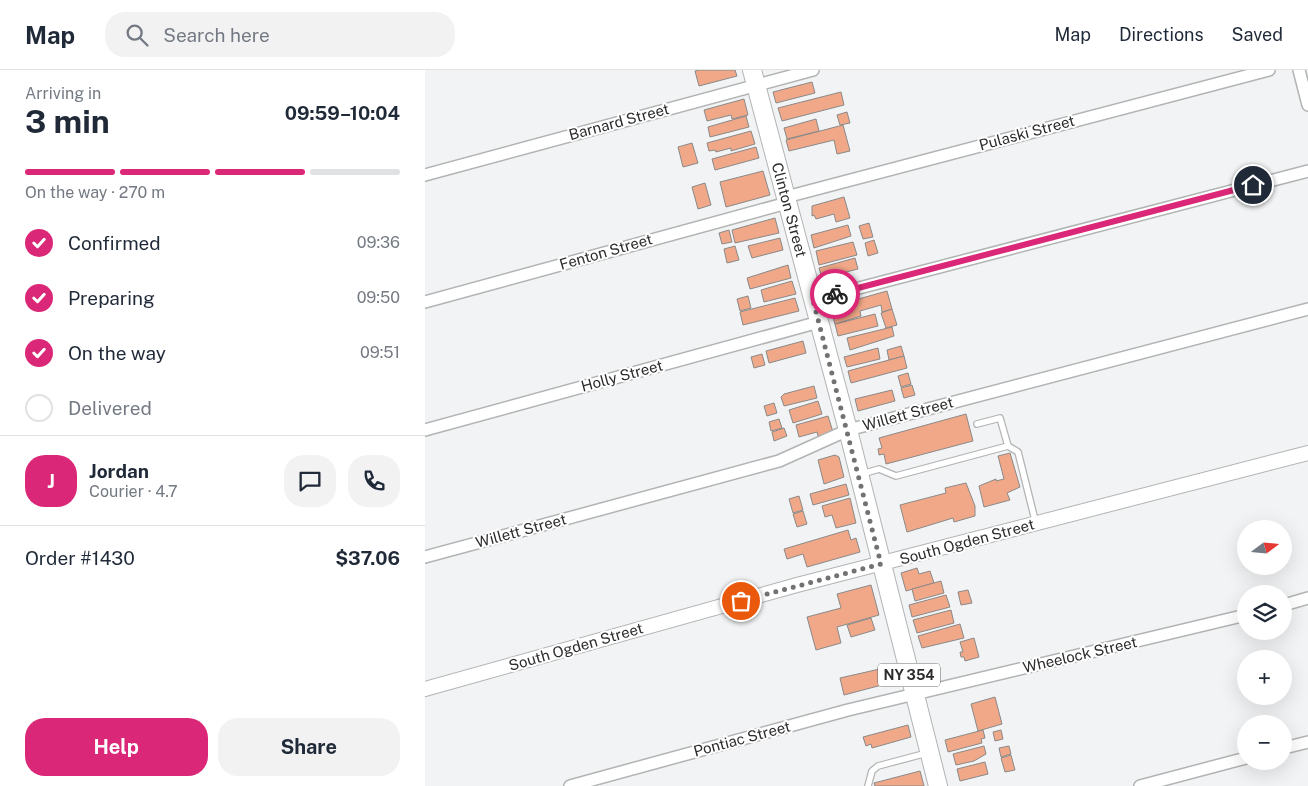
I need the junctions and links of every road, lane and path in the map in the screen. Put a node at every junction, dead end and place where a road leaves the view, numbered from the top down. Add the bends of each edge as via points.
1 (813, 70) edge
2 (1269, 70) edge
3 (1299, 70) edge
4 (754, 78) edge
5 (1308, 105) edge
6 (1308, 171) edge
7 (425, 175) edge
8 (786, 200) junction
9 (813, 300) junction
10 (425, 302) edge
11 (1308, 309) edge
12 (819, 322) junction
13 (977, 424) dead end
14 (425, 430) edge
15 (848, 430) junction
16 (1008, 446) junction
17 (1308, 453) edge
18 (859, 474) junction
19 (1037, 524) junction
20 (425, 557) edge
21 (881, 564) junction
22 (1308, 598) edge
23 (1292, 603) edge
24 (1237, 617) edge
25 (425, 689) edge
26 (914, 695) junction
27 (1308, 742) edge
28 (1292, 746) edge
29 (929, 752) junction
30 (1237, 760) edge
31 (570, 786) edge
32 (868, 786) edge
33 (938, 786) edge
34 (1140, 786) edge

1 - 4 street, Barnard Street
2 - 8 street, Pulaski Street
3 - 5 street
4 - 7 street, Barnard Street
4 - 8 main road, Clinton Street / NY 354
6 - 9 street
8 - 9 main road, Clinton Street / NY 354
8 - 10 street, Fenton Street
9 - 12 main road, Clinton Street / NY 354
11 - 15 street, Willett Street
12 - 14 street, Holly Street
12 - 15 main road, Clinton Street / NY 354
13 - 16 lane via 1001,418
15 - 18 main road, Clinton Street / NY 354
15 - 20 street, Willett Street via 779,461
16 - 18 lane via 895,476 879,469
16 - 19 lane via 1017,452
17 - 19 street, South Ogden Street
18 - 21 main road, Clinton Street / NY 354
19 - 21 street, South Ogden Street
21 - 25 street, South Ogden Street
21 - 26 main road, Clinton Street / NY 354
22 - 23 street
24 - 26 street, Wheelock Street
26 - 29 main road, Clinton Street / NY 354
26 - 31 street, Pontiac Street
27 - 28 street
29 - 32 lane via 878,766 872,771
29 - 33 main road, Clinton Street / NY 354
30 - 34 street

